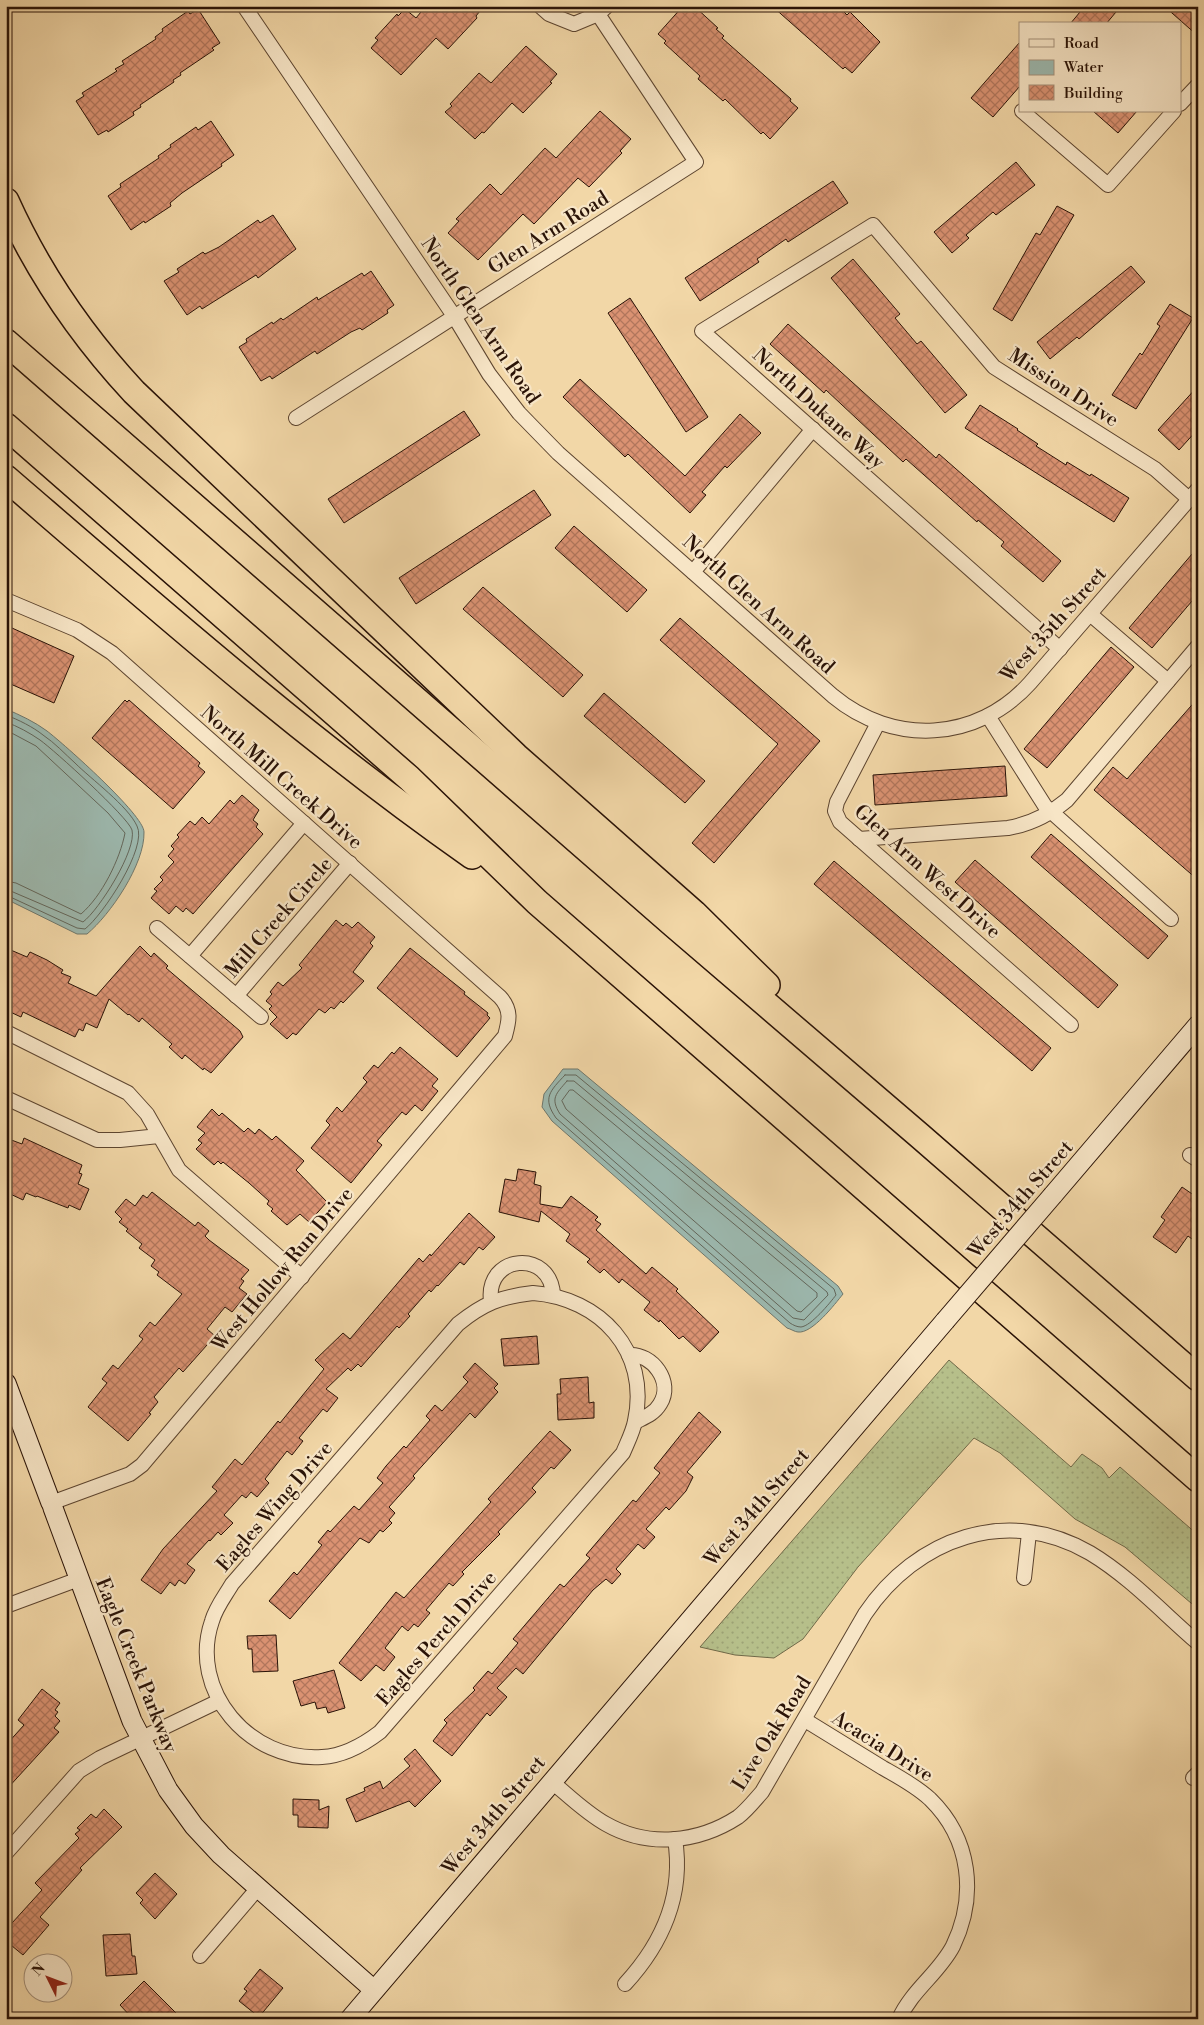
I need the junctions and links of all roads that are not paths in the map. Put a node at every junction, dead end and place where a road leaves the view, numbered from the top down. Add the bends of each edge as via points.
1 (244, 6) edge
2 (540, 6) edge
3 (602, 10) edge
4 (1198, 85) edge
5 (1182, 102) edge
6 (1023, 112) edge
7 (1173, 112) edge
8 (6, 201) edge
9 (873, 224) joint
10 (454, 316) junction
11 (6, 342) edge
12 (296, 418) dead end
13 (6, 426) edge
14 (813, 429) junction
15 (6, 478) edge
16 (1194, 494) edge
17 (692, 572) junction
18 (6, 600) edge
19 (1090, 614) junction
20 (1198, 646) edge
21 (1060, 649) junction
22 (1168, 681) junction
23 (988, 716) junction
24 (878, 723) junction
25 (1052, 813) junction
26 (304, 823) junction
27 (859, 839) junction
28 (350, 864) junction
29 (537, 902) junction
30 (1172, 919) dead end
31 (157, 928) dead end
32 (190, 956) junction
33 (236, 996) junction
34 (509, 1014) joint
35 (261, 1017) dead end
36 (1071, 1025) dead end
37 (1198, 1025) edge
38 (6, 1032) edge
39 (6, 1098) edge
40 (159, 1136) junction
41 (920, 1136) junction
42 (302, 1276) junction
43 (553, 1295) junction
44 (491, 1301) junction
45 (601, 1318) joint
46 (629, 1356) junction
47 (1198, 1378) edge
48 (6, 1383) edge
49 (635, 1422) junction
50 (1198, 1479) edge
51 (52, 1506) junction
52 (1029, 1533) junction
53 (1024, 1578) dead end
54 (78, 1579) junction
55 (6, 1606) edge
56 (1198, 1644) edge
57 (219, 1701) junction
58 (805, 1720) junction
59 (140, 1739) junction
60 (552, 1781) junction
61 (675, 1839) junction
62 (6, 1853) edge
63 (258, 1888) junction
64 (200, 1956) dead end
65 (625, 1984) dead end
66 (374, 1990) junction
67 (350, 2019) edge
68 (899, 2019) edge

1 - 10 street, North Glen Arm Road
2 - 3 street via 549,14 574,24
3 - 10 street, Glen Arm Road via 696,162
4 - 5 street
6 - 7 street via 1108,185
8 - 41 highway via 62,302 95,348 134,392 516,756 694,913
9 - 14 street, North Dukane Way via 702,331
9 - 16 street, Mission Drive via 994,368
10 - 12 street, Glen Arm Road
10 - 17 street, North Glen Arm Road via 489,374 529,425
11 - 41 highway via 666,919
13 - 29 highway via 408,778
14 - 17 street
14 - 21 street, North Dukane Way
15 - 29 highway via 190,636 391,800
16 - 19 street, West 35th Street
17 - 24 street, North Glen Arm Road via 837,700
18 - 26 street, North Mill Creek Drive via 77,630 106,649
19 - 21 street, West 35th Street
19 - 22 street
20 - 22 street
21 - 23 street, West 35th Street via 1021,692
22 - 25 street via 1067,800
23 - 24 street, West 35th Street via 964,727 938,732 914,732
23 - 25 street
24 - 27 street, Glen Arm West Drive via 835,811 840,822
25 - 27 street via 1008,828
25 - 30 street
26 - 28 street, North Mill Creek Drive
26 - 32 street
27 - 36 street, Glen Arm West Drive
28 - 33 street, Mill Creek Circle
28 - 34 street, North Mill Creek Drive via 500,996
29 - 50 highway
31 - 32 street, Mill Creek Circle
32 - 33 street, Mill Creek Circle
33 - 35 street, Mill Creek Circle
34 - 42 street, West Hollow Run Drive via 509,1026 504,1036
37 - 60 street, West 34th Street, bridge
38 - 40 street via 125,1090 142,1107
39 - 40 street via 97,1140
40 - 42 street via 185,1177
41 - 47 highway
42 - 51 street, West Hollow Run Drive via 142,1465 130,1474
43 - 44 street, Eagles Wing Drive via 533,1292
43 - 44 street via 551,1282 543,1271 522,1262 508,1265 494,1278
43 - 45 street, Eagles Wing Drive via 573,1301
44 - 57 street, Eagles Wing Drive via 458,1324 232,1584 212,1620 207,1644 209,1670
45 - 46 street, Eagles Perch Drive via 618,1336
46 - 49 street, Eagles Perch Drive via 636,1382
46 - 49 street via 640,1356 652,1363 664,1388 660,1404 650,1415
48 - 51 street, Eagle Creek Parkway
49 - 57 street, Eagles Perch Drive via 618,1460 392,1720 367,1742 329,1756 288,1754 251,1738
51 - 54 street, Eagle Creek Parkway
52 - 53 street
52 - 56 street, Live Oak Road via 1071,1544 1106,1563
52 - 58 street, Live Oak Road via 1003,1531 964,1538 934,1549 901,1571 866,1614
54 - 55 street
54 - 59 street, Eagle Creek Parkway
57 - 59 street
58 - 61 street, Live Oak Road via 762,1792 745,1811 708,1832
58 - 68 street, Acacia Drive via 923,1793 945,1816 961,1845 968,1885 968,1902 962,1925 943,1961 912,1994
59 - 62 street via 79,1771
59 - 63 street, Eagle Creek Parkway via 168,1790 194,1826
60 - 61 street, Live Oak Road via 592,1816 613,1828 635,1836
60 - 66 street, West 34th Street
61 - 65 street via 677,1871 668,1918 646,1960
63 - 64 street
63 - 66 street, Eagle Creek Parkway
66 - 67 street, West 34th Street

